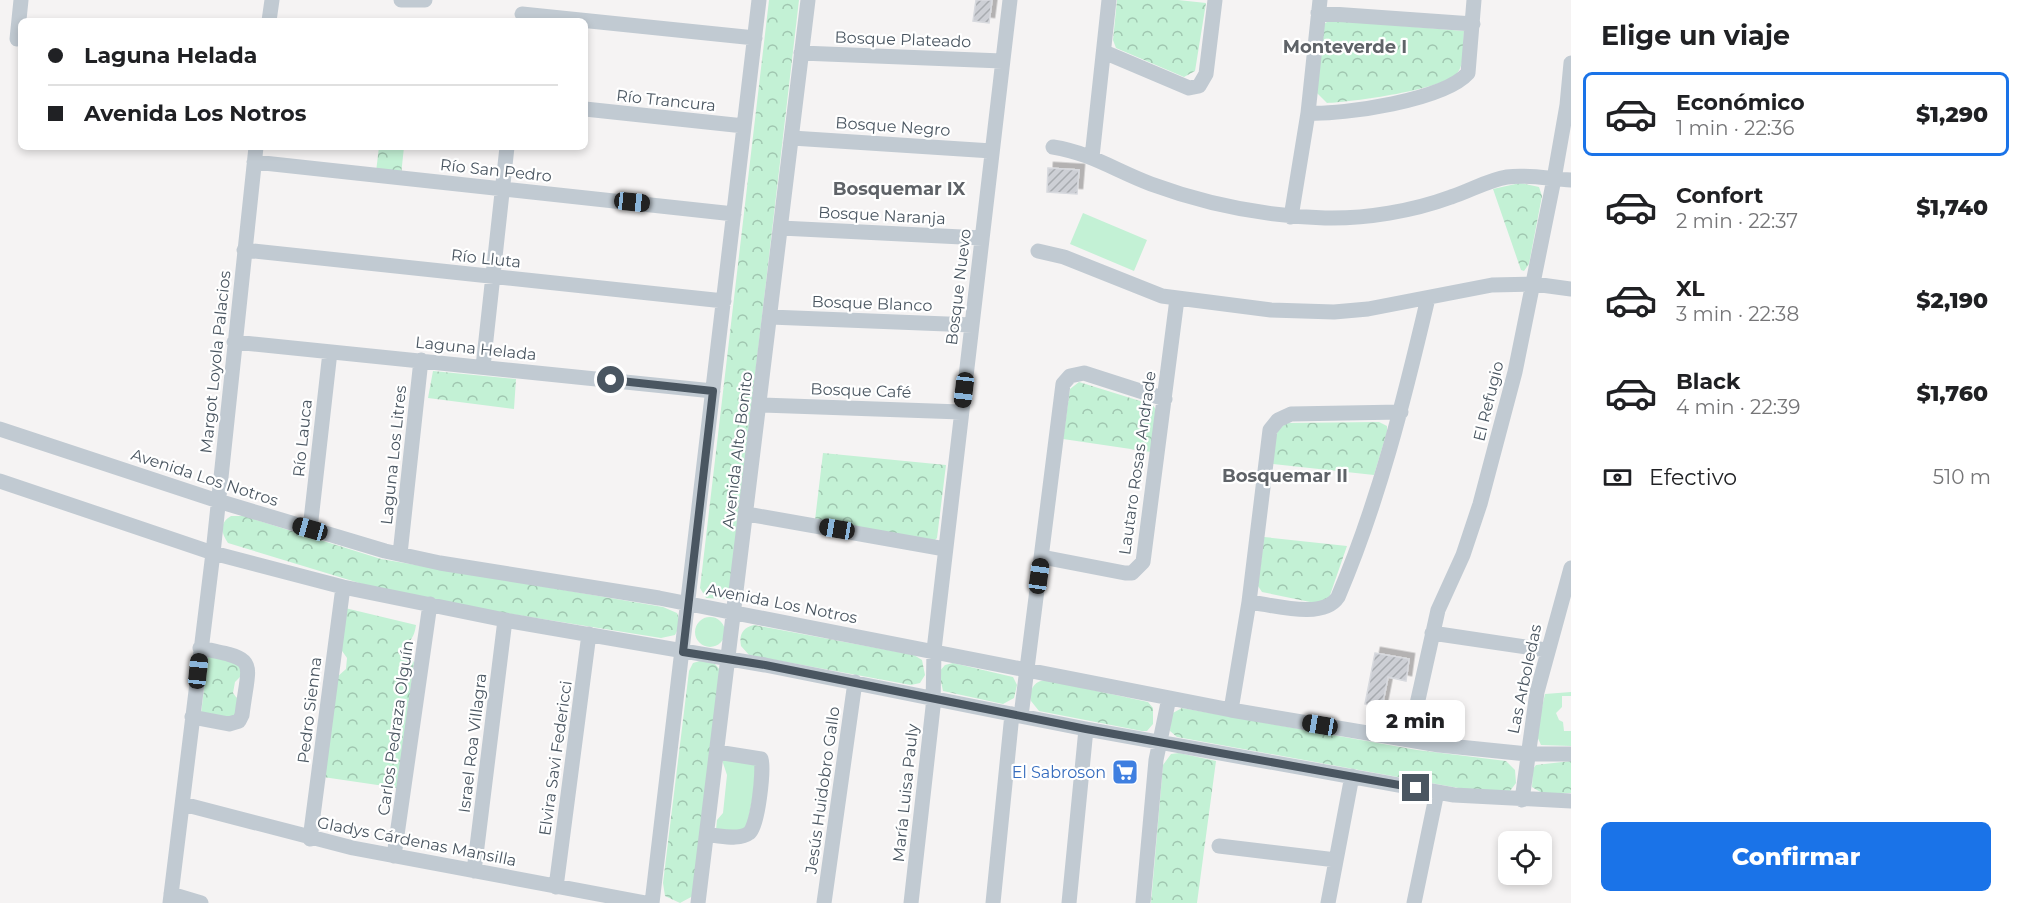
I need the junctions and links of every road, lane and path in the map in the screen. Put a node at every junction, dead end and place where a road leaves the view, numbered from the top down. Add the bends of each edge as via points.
1 (21, 0) edge
2 (272, 0) edge
3 (401, 0) edge
4 (425, 0) edge
5 (759, 0) edge
6 (808, 0) edge
7 (1010, 0) edge
8 (1110, 0) edge
9 (1215, 0) edge
10 (1474, 0) edge
11 (1319, 7) edge
12 (523, 12) edge
13 (19, 18) edge
14 (269, 18) edge
15 (576, 18) edge
16 (588, 19) edge
17 (1473, 24) junction
18 (18, 29) edge
19 (754, 38) junction
20 (17, 39) dead end
21 (1104, 52) junction
22 (801, 53) junction
23 (1002, 61) junction
24 (1571, 63) edge
25 (588, 110) edge
26 (1308, 113) junction
27 (744, 126) junction
28 (792, 138) junction
29 (1053, 147) dead end
30 (507, 150) edge
31 (992, 150) junction
32 (255, 154) edge
33 (1092, 157) junction
34 (1554, 179) junction
35 (1571, 180) edge
36 (503, 189) junction
37 (734, 214) junction
38 (1291, 217) junction
39 (781, 228) junction
40 (982, 238) junction
41 (244, 250) junction
42 (1038, 251) dead end
43 (493, 276) junction
44 (1533, 284) junction
45 (1571, 289) edge
46 (1428, 298) junction
47 (1177, 299) junction
48 (724, 302) junction
49 (770, 317) junction
50 (972, 325) junction
51 (234, 342) junction
52 (330, 352) junction
53 (421, 360) junction
54 (483, 367) junction
55 (713, 391) junction
56 (1165, 399) junction
57 (760, 405) junction
58 (962, 412) junction
59 (1401, 412) junction
60 (0, 429) edge
61 (0, 481) edge
62 (218, 501) junction
63 (747, 513) junction
64 (310, 529) junction
65 (945, 549) junction
66 (213, 553) junction
67 (400, 554) junction
68 (1042, 557) junction
69 (1571, 568) edge
70 (343, 587) junction
71 (1249, 602) junction
72 (430, 604) junction
73 (689, 604) junction
74 (735, 612) junction
75 (505, 620) junction
76 (1432, 633) junction
77 (589, 634) junction
78 (200, 648) junction
79 (934, 650) junction
80 (1546, 650) junction
81 (683, 652) junction
82 (729, 658) junction
83 (1028, 668) junction
84 (855, 682) junction
85 (933, 698) junction
86 (1169, 698) junction
87 (1231, 710) junction
88 (1017, 715) junction
89 (192, 717) junction
90 (1086, 729) junction
91 (1409, 740) junction
92 (1160, 742) junction
93 (717, 752) junction
94 (1527, 754) junction
95 (1571, 754) edge
96 (1352, 776) junction
97 (1437, 792) junction
98 (1522, 800) junction
99 (1571, 801) edge
100 (183, 804) junction
101 (707, 835) junction
102 (310, 838) junction
103 (1219, 846) dead end
104 (394, 856) junction
105 (1336, 860) junction
106 (474, 871) junction
107 (556, 887) junction
108 (170, 898) edge
109 (201, 903) edge
110 (646, 903) edge
111 (652, 903) edge
112 (698, 903) edge
113 (824, 903) edge
114 (911, 903) edge
115 (993, 903) edge
116 (1069, 903) edge
117 (1143, 903) edge
118 (1328, 903) edge
119 (1414, 903) edge

1 - 13 street
2 - 14 street
3 - 4 street
5 - 19 street, Avenida Alto Bonito
6 - 22 street, Avenida Alto Bonito
7 - 23 street, Bosque Nuevo
8 - 21 street
9 - 21 street via 1206,74 1199,86 1189,88
10 - 17 street
11 - 17 street
11 - 26 street
12 - 15 street
16 - 19 street
17 - 26 street via 1468,73 1455,84 1376,107
18 - 20 street
19 - 27 street, Avenida Alto Bonito
21 - 33 street
22 - 23 street, Bosque Plateado
22 - 28 street, Avenida Alto Bonito
23 - 31 street, Bosque Nuevo
24 - 34 street, El Refugio
25 - 27 street, Río Trancura
26 - 38 street
27 - 37 street, Avenida Alto Bonito
28 - 31 street, Bosque Negro
28 - 39 street, Avenida Alto Bonito
29 - 33 street
30 - 36 street
31 - 40 street, Bosque Nuevo
32 - 36 street, Río San Pedro
32 - 41 street, Margot Loyola Palacios
33 - 38 street via 1191,198
34 - 35 street
34 - 38 street via 1508,177 1450,198 1390,212
34 - 44 street, El Refugio
36 - 37 street, Río San Pedro
36 - 43 street
37 - 48 street, Avenida Alto Bonito
39 - 40 street, Bosque Naranja
39 - 49 street, Avenida Alto Bonito
40 - 50 street, Bosque Nuevo
41 - 43 street, Río Lluta
41 - 51 street, Margot Loyola Palacios
42 - 47 street
43 - 48 street, Río Lluta
43 - 54 street
44 - 45 street
44 - 46 street via 1485,286
44 - 76 street, El Refugio via 1515,372 1480,504
46 - 47 street via 1368,309 1318,312
46 - 59 street
47 - 56 street, Lautaro Rosas Andrade
48 - 55 street, Avenida Alto Bonito
49 - 50 street, Bosque Blanco
49 - 57 street, Avenida Alto Bonito
50 - 58 street, Bosque Nuevo
51 - 52 street, Laguna Helada
51 - 62 street, Margot Loyola Palacios
52 - 53 street, Laguna Helada
52 - 64 street, Río Lauca
53 - 54 street, Laguna Helada
53 - 67 street, Laguna Los Litres
54 - 55 street, Laguna Helada
55 - 73 street, Avenida Alto Bonito
56 - 68 street, Lautaro Rosas Andrade via 1145,555 1140,567 1125,573
56 - 68 street via 1084,373 1066,379 1061,389
57 - 58 street, Bosque Café
57 - 63 street, Avenida Alto Bonito
58 - 65 street, Bosque Nuevo
59 - 71 street via 1373,502 1335,602 1318,611
59 - 71 street via 1291,414 1273,425 1268,435
60 - 62 street, Avenida Los Notros
61 - 66 street
62 - 64 street, Avenida Los Notros
62 - 66 street, Margot Loyola Palacios
63 - 65 street
63 - 74 street, Avenida Alto Bonito
64 - 67 street, Avenida Los Notros
65 - 79 street, Bosque Nuevo
66 - 70 street
66 - 78 street, Margot Loyola Palacios
67 - 73 street, Avenida Los Notros
68 - 83 street
69 - 80 street, Las Arboledas
70 - 72 street
70 - 102 street, Pedro Sienna
71 - 87 street
72 - 75 street
72 - 104 street, Carlos Pedraza Olguín
73 - 74 street, Avenida Los Notros
73 - 81 street, Avenida Alto Bonito
74 - 79 street, Avenida Los Notros
74 - 82 street, Avenida Alto Bonito
75 - 77 street
75 - 106 street, Israel Roa Villagra
76 - 80 street
76 - 91 street, El Refugio
77 - 81 street
77 - 107 street, Elvira Savi Federicci
78 - 89 street, Margot Loyola Palacios
78 - 89 street via 239,656 248,669 239,721 229,724
79 - 83 street, Avenida Los Notros
79 - 85 street, María Luisa Pauly
80 - 94 street, Las Arboledas
81 - 82 street
81 - 111 street, Avenida Alto Bonito
82 - 84 street
82 - 93 street, Avenida Alto Bonito
83 - 86 street, Avenida Los Notros
83 - 88 street
84 - 85 street
84 - 113 street, Jesús Huidobro Gallo
85 - 88 street
85 - 114 street, María Luisa Pauly
86 - 87 street, Avenida Los Notros
86 - 92 street
87 - 91 street, Avenida Los Notros
88 - 90 street
88 - 115 street
89 - 100 street, Margot Loyola Palacios
90 - 92 street
90 - 116 street
91 - 94 street, Avenida Los Notros
92 - 96 street
92 - 117 street
93 - 101 street, Avenida Alto Bonito
93 - 101 street via 761,759 756,822 751,832 741,837
94 - 95 street, Avenida Los Notros
94 - 98 street, Las Arboledas
96 - 97 street
96 - 105 street
97 - 98 street
97 - 119 street
98 - 99 street
100 - 102 street, Gladys Cárdenas Mansilla
100 - 108 street, Margot Loyola Palacios
101 - 112 street, Avenida Alto Bonito
102 - 104 street, Gladys Cárdenas Mansilla
103 - 105 street
104 - 106 street, Gladys Cárdenas Mansilla
105 - 118 street
106 - 107 street, Gladys Cárdenas Mansilla
107 - 110 street, Gladys Cárdenas Mansilla
108 - 109 street

